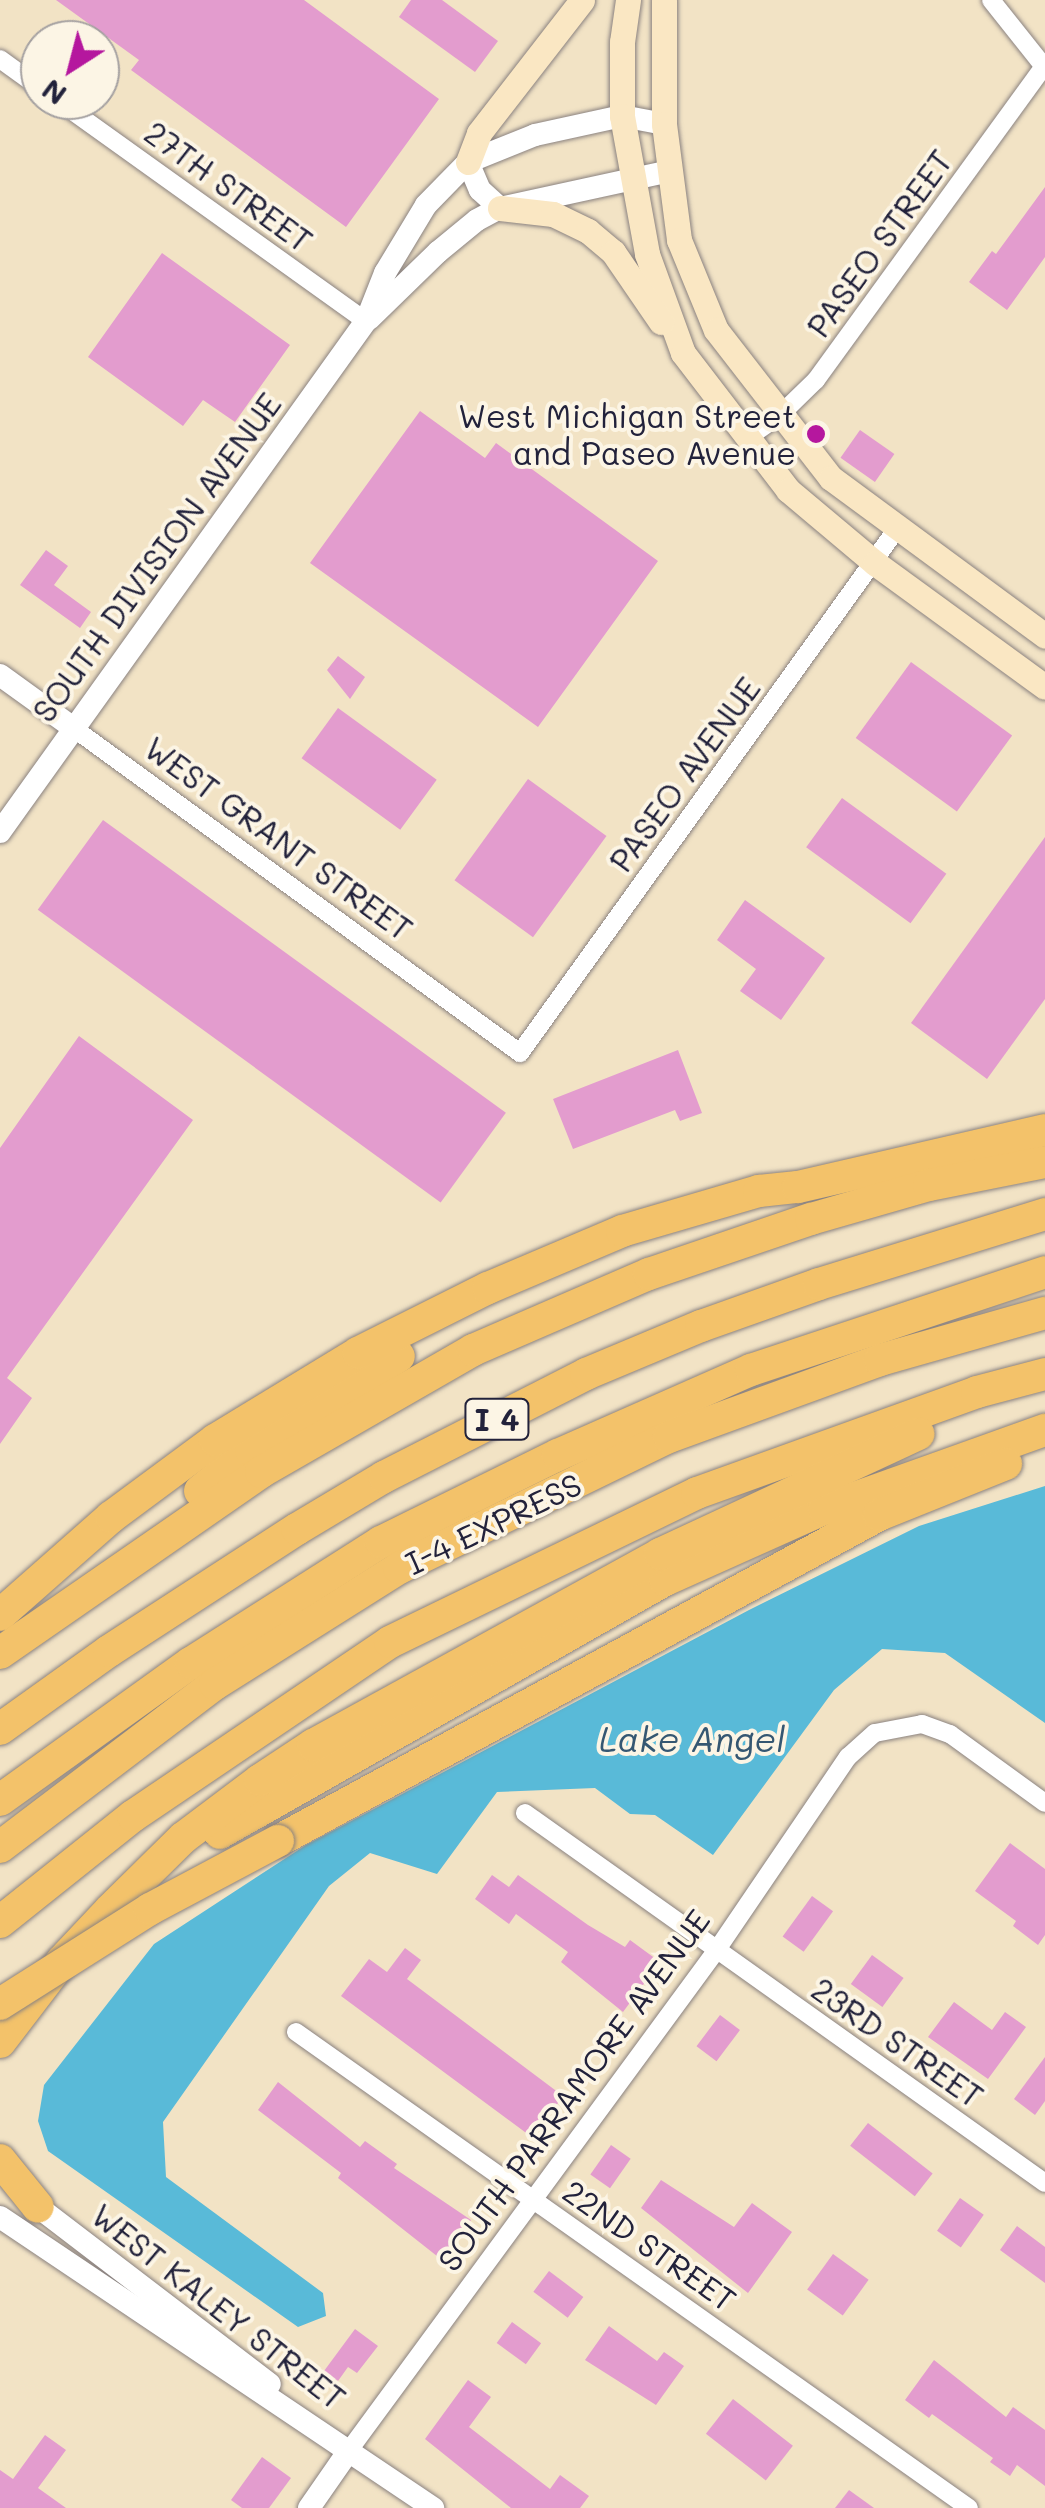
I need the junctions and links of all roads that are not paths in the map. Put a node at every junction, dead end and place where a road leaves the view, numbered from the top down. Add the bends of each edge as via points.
1 (582, 0) edge
2 (628, 0) edge
3 (664, 0) edge
4 (991, 0) edge
5 (1044, 68) edge
6 (622, 116) junction
7 (85, 120) edge
8 (664, 124) junction
9 (468, 162) junction
10 (670, 171) junction
11 (632, 177) junction
12 (500, 208) junction
13 (366, 321) junction
14 (683, 354) junction
15 (780, 415) junction
16 (747, 438) junction
17 (896, 530) junction
18 (874, 563) junction
19 (1045, 636) edge
20 (0, 675) edge
21 (1045, 687) edge
22 (72, 727) junction
23 (0, 832) edge
24 (520, 1053) joint
25 (1045, 1130) edge
26 (1045, 1162) edge
27 (798, 1187) junction
28 (1045, 1214) edge
29 (1045, 1272) edge
30 (1045, 1313) edge
31 (1045, 1374) edge
32 (977, 1392) junction
33 (1045, 1430) edge
34 (1045, 1451) edge
35 (109, 1573) junction
36 (2, 1613) edge
37 (3, 1652) edge
38 (0, 1729) edge
39 (0, 1800) edge
40 (1045, 1803) edge
41 (525, 1813) dead end
42 (0, 1848) edge
43 (110, 1910) junction
44 (0, 1922) edge
45 (716, 1951) junction
46 (8, 2016) edge
47 (296, 2032) dead end
48 (0, 2042) edge
49 (0, 2160) edge
50 (0, 2178) edge
51 (1045, 2183) edge
52 (533, 2200) junction
53 (38, 2206) junction
54 (0, 2217) edge
55 (350, 2449) junction
56 (309, 2508) edge
57 (433, 2508) edge
58 (968, 2508) edge

1 - 9 main road via 479,133
2 - 6 main road
3 - 8 main road
4 - 5 street
5 - 15 street, PASEO STREET via 816,380
6 - 8 street, SOUTH DIVISION AVENUE
6 - 9 street, SOUTH DIVISION AVENUE via 535,135
6 - 11 main road
7 - 13 street, 27TH STREET
8 - 10 main road
9 - 12 street via 480,190
9 - 13 street, SOUTH DIVISION AVENUE via 426,206
10 - 11 street, SOUTH DIVISION AVENUE
10 - 15 main road via 680,240 716,330
11 - 12 street, SOUTH DIVISION AVENUE
11 - 14 main road via 646,254
12 - 13 street, SOUTH DIVISION AVENUE via 438,252
12 - 14 main road via 552,214 588,231 612,252
13 - 22 street, SOUTH DIVISION AVENUE
14 - 16 main road
15 - 16 street, PASEO STREET
15 - 17 main road via 831,478
16 - 18 main road via 788,490
17 - 18 street, PASEO AVENUE
17 - 19 main road
18 - 21 main road
18 - 24 street, PASEO AVENUE
20 - 22 street, WEST GRANT STREET
22 - 23 street, SOUTH DIVISION AVENUE
22 - 24 street, WEST GRANT STREET
25 - 27 highway
26 - 35 highway via 929,1185 812,1219 648,1274 491,1342 261,1472
27 - 35 highway via 599,1258 378,1367 230,1466
27 - 36 highway via 759,1191 622,1231 358,1353 165,1476
28 - 38 highway, I 4 via 819,1284 586,1374 297,1529
29 - 39 highway, I-4 EXPRESS via 751,1370 381,1542 192,1663
30 - 42 highway, I-4 EXPRESS via 864,1366 669,1437 400,1568 215,1684
31 - 32 highway
32 - 43 highway via 924,1432 660,1554 313,1746 183,1838
32 - 44 highway via 697,1493 390,1642 133,1816
33 - 43 highway via 841,1502 665,1580 231,1826
34 - 46 highway, bridge via 879,1515 150,1909
35 - 37 highway
40 - 45 street, SOUTH PARRAMORE AVENUE via 950,1734 922,1724 875,1733 848,1758
41 - 45 street, 23RD STREET
43 - 46 highway
45 - 51 street, 23RD STREET
45 - 52 street, SOUTH PARRAMORE AVENUE
46 - 48 highway
47 - 52 street, 22ND STREET
49 - 53 highway
50 - 53 street, WEST KALEY STREET
52 - 55 street, SOUTH PARRAMORE AVENUE
52 - 58 street, 22ND STREET
53 - 55 street, WEST KALEY STREET
54 - 55 street, WEST KALEY STREET
55 - 56 street, SOUTH PARRAMORE AVENUE
55 - 57 street

